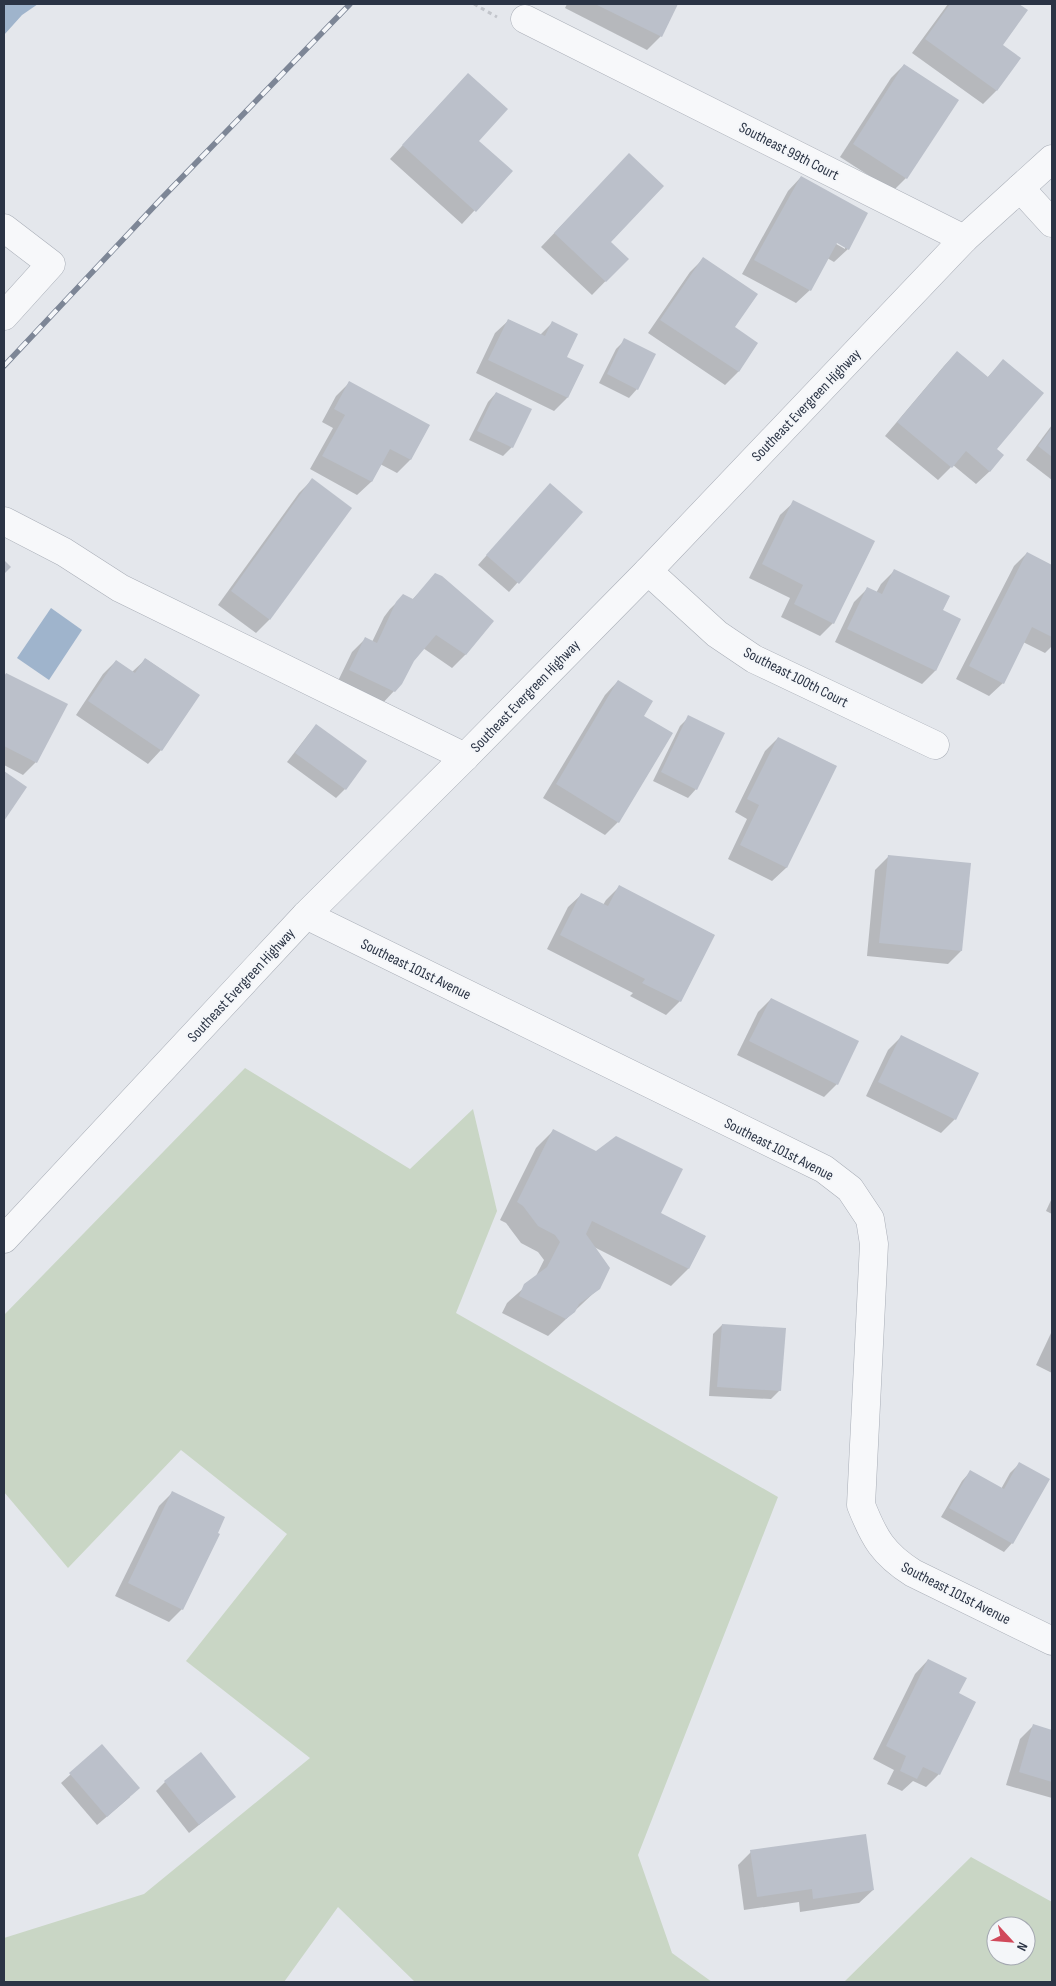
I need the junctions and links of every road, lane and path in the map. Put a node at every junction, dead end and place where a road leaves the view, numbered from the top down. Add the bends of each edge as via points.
1 (525, 19) dead end
2 (1052, 159) edge
3 (1020, 188) junction
4 (1052, 223) edge
5 (4, 228) edge
6 (964, 240) junction
7 (4, 316) edge
8 (4, 521) edge
9 (648, 571) junction
10 (935, 745) dead end
11 (465, 757) junction
12 (306, 915) junction
13 (4, 1239) edge
14 (1052, 1641) edge

1 - 6 street, Southeast 99th Court
2 - 3 street, Southeast Evergreen Highway
3 - 4 street
3 - 6 street, Southeast Evergreen Highway
5 - 7 street via 51,264
6 - 9 street, Southeast Evergreen Highway
8 - 11 street via 64,552 120,588
9 - 10 street, Southeast 100th Court via 717,634 754,659
9 - 11 street, Southeast Evergreen Highway
11 - 12 street, Southeast Evergreen Highway
12 - 13 street, Southeast Evergreen Highway
12 - 14 street, Southeast 101st Avenue via 824,1169 850,1188 870,1219 874,1244 861,1505 876,1540 896,1562 913,1573

